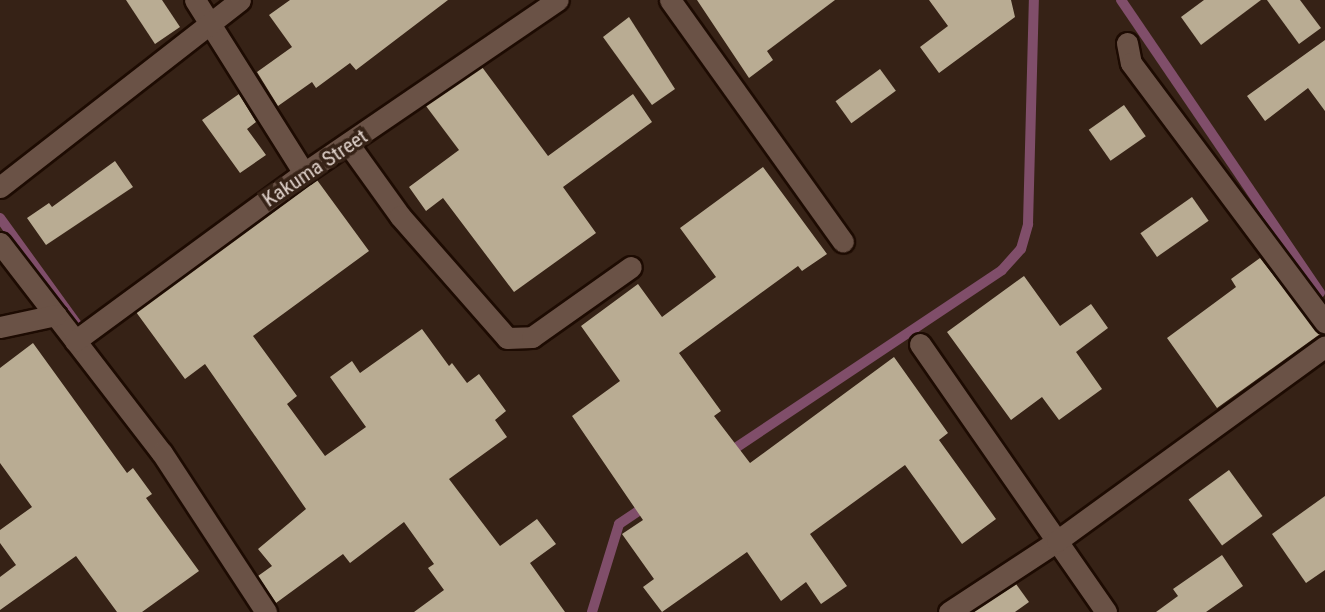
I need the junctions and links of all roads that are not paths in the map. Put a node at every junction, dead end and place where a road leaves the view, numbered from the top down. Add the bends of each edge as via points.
1 (195, 0) edge
2 (240, 0) edge
3 (558, 0) edge
4 (670, 0) edge
5 (210, 22) junction
6 (1127, 43) dead end
7 (349, 145) junction
8 (304, 173) junction
9 (0, 187) edge
10 (843, 242) dead end
11 (0, 243) edge
12 (631, 267) dead end
13 (56, 315) junction
14 (4, 322) edge
15 (1325, 322) edge
16 (75, 341) junction
17 (920, 344) dead end
18 (1325, 346) edge
19 (1057, 541) junction
20 (257, 609) edge
21 (949, 612) edge
22 (1106, 612) edge

1 - 5 street
2 - 5 street
3 - 7 street, Kakuma Street
4 - 10 street
5 - 8 street
5 - 9 street
6 - 15 street via 1131,63
7 - 8 street, Kakuma Street
7 - 12 street via 400,216 507,338 532,337
8 - 16 street, Kakuma Street
11 - 13 street
13 - 14 street
13 - 16 street
16 - 20 street via 162,453
17 - 19 street
18 - 19 street
19 - 21 street
19 - 22 street

